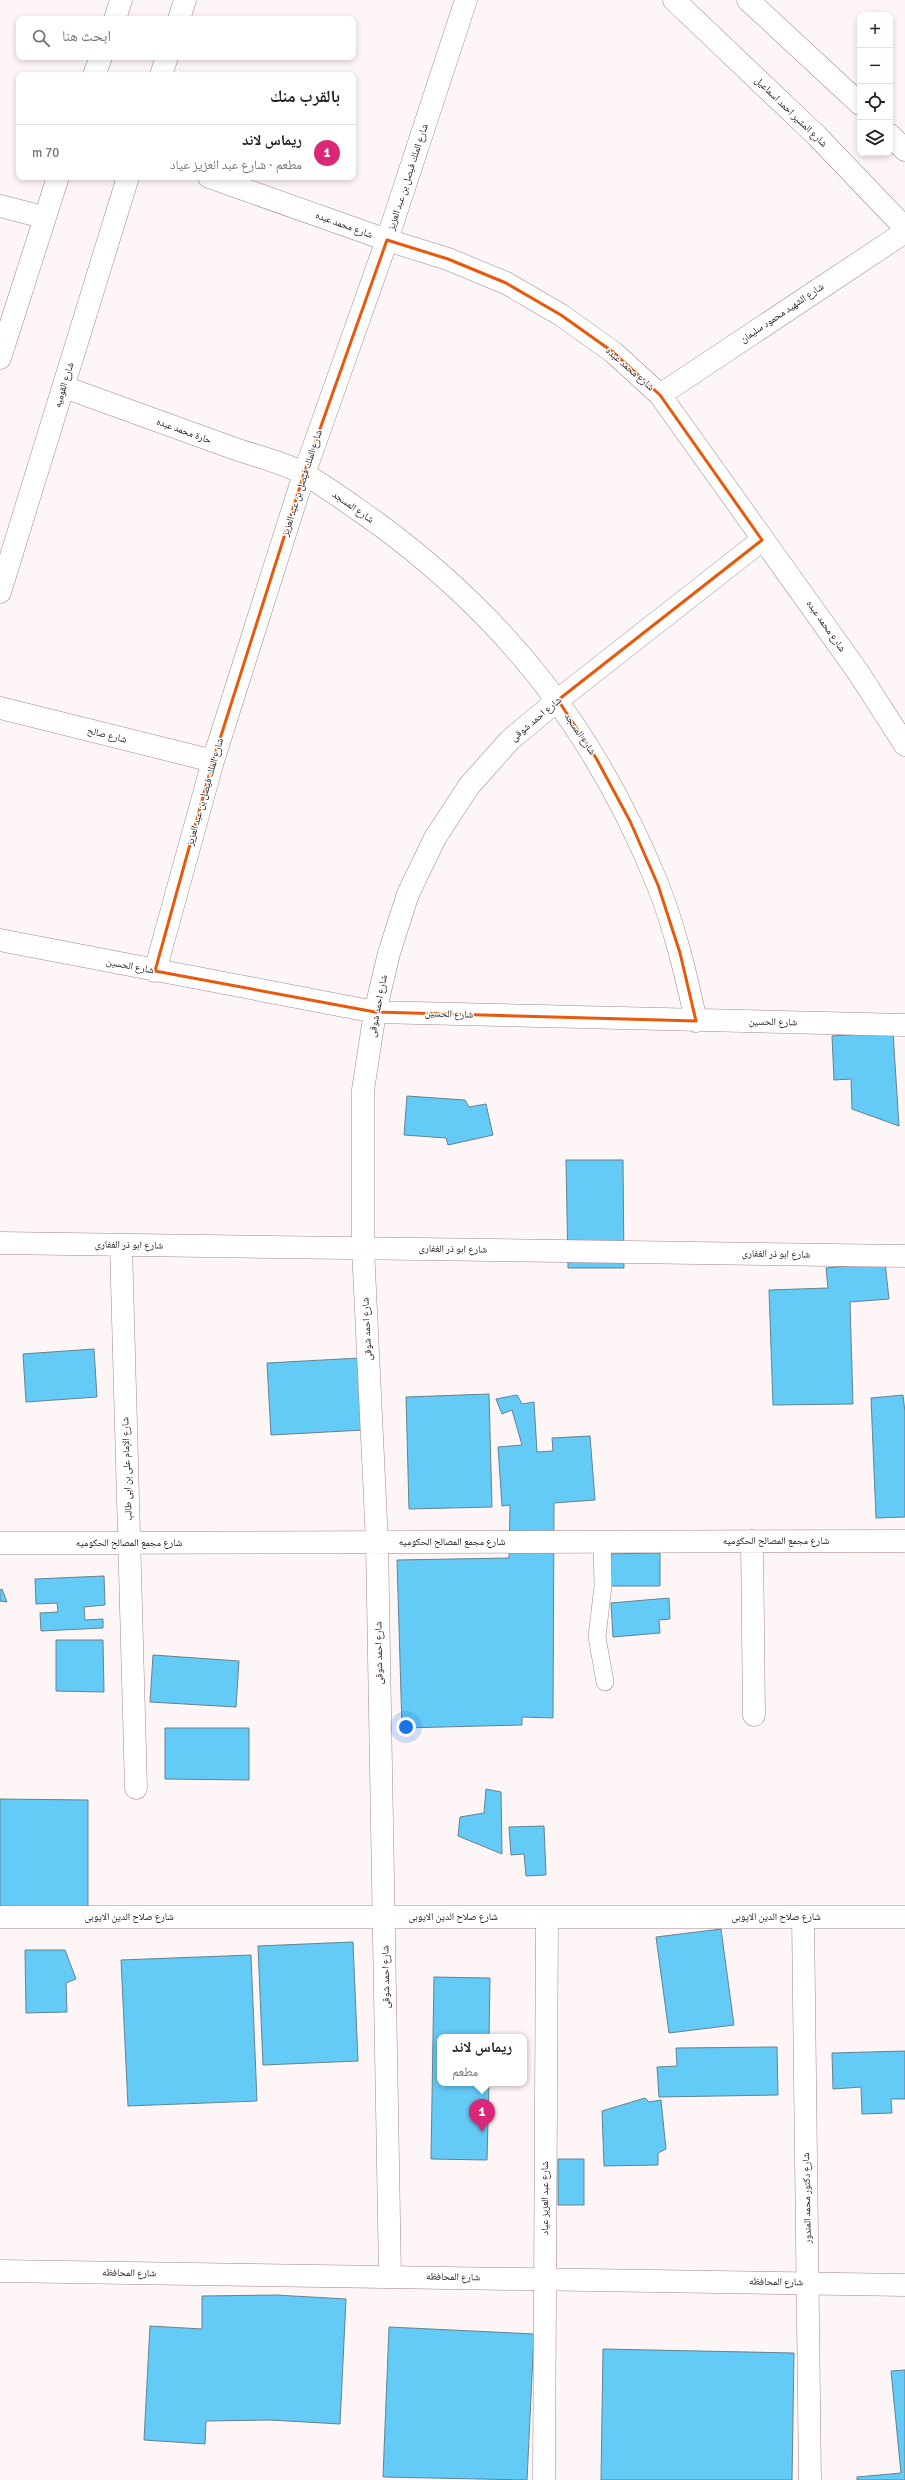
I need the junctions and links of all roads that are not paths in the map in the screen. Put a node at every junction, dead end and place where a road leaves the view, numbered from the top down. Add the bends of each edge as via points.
1 (122, 0) edge
2 (185, 0) edge
3 (466, 0) edge
4 (674, 0) edge
5 (748, 0) edge
6 (116, 16) edge
7 (180, 16) edge
8 (100, 60) edge
9 (166, 60) edge
10 (95, 72) edge
11 (162, 72) edge
12 (857, 101) edge
13 (893, 138) edge
14 (905, 150) edge
15 (57, 180) edge
16 (127, 180) edge
17 (217, 180) edge
18 (0, 206) edge
19 (43, 217) junction
20 (905, 228) edge
21 (905, 232) edge
22 (387, 240) junction
23 (0, 358) edge
24 (64, 387) junction
25 (660, 394) junction
26 (304, 474) junction
27 (762, 540) junction
28 (0, 592) edge
29 (558, 700) junction
30 (0, 708) edge
31 (905, 745) edge
32 (213, 761) junction
33 (0, 940) edge
34 (155, 971) junction
35 (375, 1012) junction
36 (696, 1021) junction
37 (905, 1025) edge
38 (0, 1243) edge
39 (121, 1245) junction
40 (362, 1248) junction
41 (905, 1256) edge
42 (752, 1541) junction
43 (905, 1541) edge
44 (377, 1542) junction
45 (602, 1542) junction
46 (0, 1543) edge
47 (129, 1543) junction
48 (604, 1682) dead end
49 (754, 1715) dead end
50 (136, 1788) dead end
51 (0, 1917) edge
52 (385, 1917) junction
53 (547, 1917) junction
54 (803, 1917) junction
55 (905, 1917) edge
56 (0, 2271) edge
57 (390, 2276) junction
58 (545, 2279) junction
59 (808, 2283) junction
60 (905, 2285) edge
61 (544, 2480) edge
62 (810, 2480) edge

1 - 6 street
2 - 7 street
3 - 22 street, شارع الملك فيصل بن عبد العزيز
4 - 20 street, شارع المشير احمد اسماعيل via 817,136
5 - 12 street
8 - 10 street
9 - 11 street
13 - 14 street
15 - 19 street
16 - 24 street, شارع القوميه
17 - 22 street, شارع محمد عبده
18 - 19 street
19 - 23 street
21 - 25 street, شارع الشهيد محمود سليمان
22 - 25 street, شارع محمد عبده via 448,259 506,283 561,315 613,352
22 - 26 street, شارع الملك فيصل بن عبد العزيز
24 - 26 street, حارة محمد عبده
24 - 28 street, شارع القوميه
25 - 27 street, شارع محمد عبده
26 - 29 street, شارع المسجد via 414,551 466,596 514,646
26 - 32 street, شارع الملك فيصل بن عبد العزيز
27 - 29 street, شارع احمد شوقى
27 - 31 street, شارع محمد عبده via 858,672
29 - 35 street, شارع احمد شوقى via 510,740 469,786 435,838 408,894 389,953
29 - 36 street, شارع المسجد via 596,758 630,821 652,871 680,952
30 - 32 street, شارع صالح
32 - 34 street, شارع الملك فيصل بن عبد العزيز
33 - 34 street, شارع الحسين
34 - 35 street, شارع الحسين
35 - 36 street, شارع الحسين
35 - 40 street, شارع احمد شوقى via 363,1090
36 - 37 street, شارع الحسين
38 - 39 street, شارع ابو ذر الغفارى
39 - 40 street, شارع ابو ذر الغفارى
39 - 47 street, شارع الإمام على بن ابى طالب
40 - 41 street, شارع ابو ذر الغفارى
40 - 44 street, شارع احمد شوقى
42 - 43 street, شارع مجمع المصالح الحكوميه
42 - 45 street, شارع مجمع المصالح الحكوميه
42 - 49 street
44 - 45 street, شارع مجمع المصالح الحكوميه
44 - 47 street, شارع مجمع المصالح الحكوميه
44 - 52 street, شارع احمد شوقى
45 - 48 lane via 603,1586 597,1637
46 - 47 street, شارع مجمع المصالح الحكوميه
47 - 50 street, شارع الإمام على بن ابى طالب
51 - 52 street, شارع صلاح الدين الايوبى
52 - 53 street, شارع صلاح الدين الايوبى
52 - 57 street, شارع احمد شوقى
53 - 54 street, شارع صلاح الدين الايوبى
53 - 58 street, شارع عبد العزيز عياد
54 - 55 street, شارع صلاح الدين الايوبى
54 - 59 street, شارع دكتور محمد المندور
56 - 57 street, شارع المحافظه
57 - 58 street, شارع المحافظه
58 - 59 street, شارع المحافظه
58 - 61 street, شارع عبد العزيز عياد
59 - 60 street, شارع المحافظه
59 - 62 street, شارع دكتور محمد المندور

